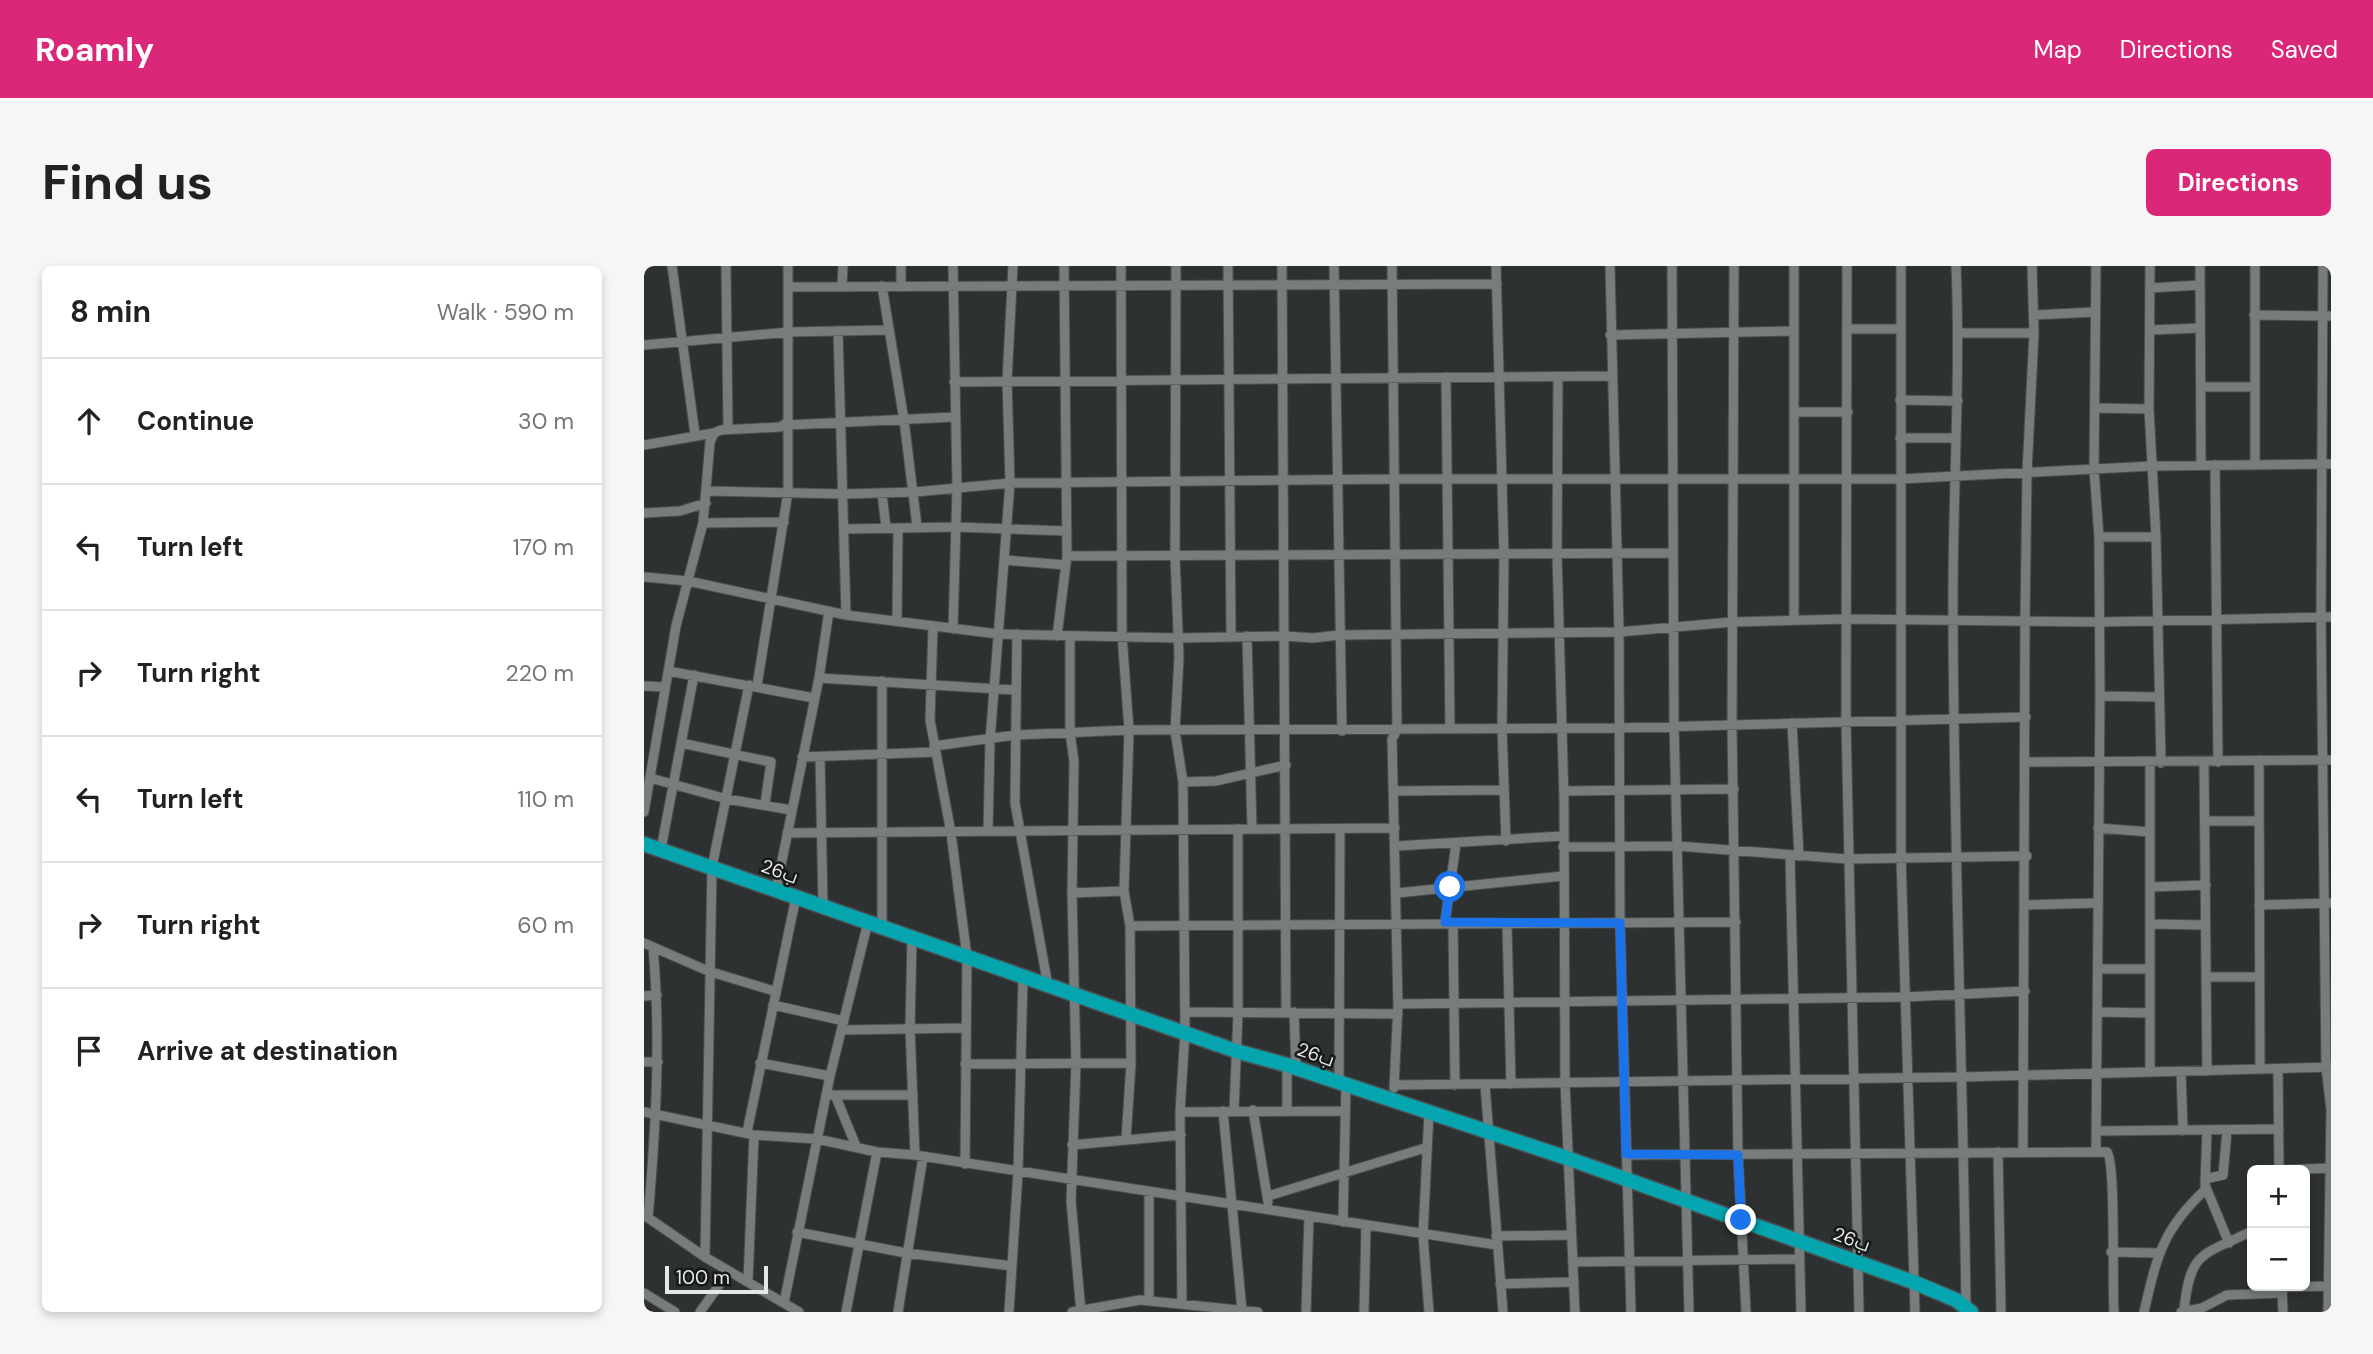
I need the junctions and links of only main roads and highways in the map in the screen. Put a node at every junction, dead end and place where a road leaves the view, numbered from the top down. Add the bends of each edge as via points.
1 (644, 844) edge
2 (1970, 1310) edge

1 - 2 highway, 26ب via 1236,1051 1567,1158 1858,1261

